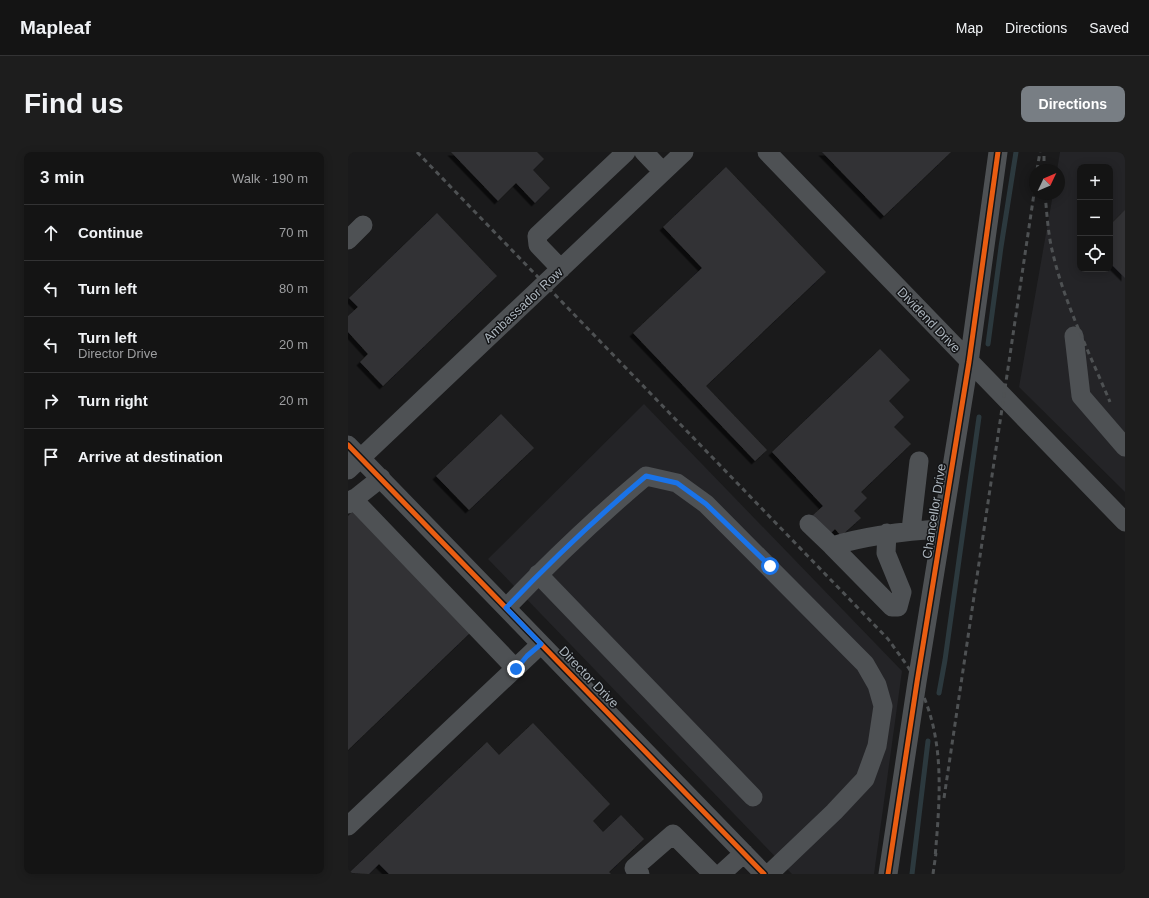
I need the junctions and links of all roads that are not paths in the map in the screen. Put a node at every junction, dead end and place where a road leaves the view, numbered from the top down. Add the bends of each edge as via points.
1 (626, 152) edge
2 (644, 152) edge
3 (684, 152) edge
4 (767, 152) edge
5 (998, 152) edge
6 (663, 172) junction
7 (363, 226) dead end
8 (348, 240) edge
9 (561, 269) junction
10 (1074, 336) dead end
11 (969, 362) junction
12 (348, 444) edge
13 (1125, 447) edge
14 (919, 461) dead end
15 (355, 464) edge
16 (381, 478) junction
17 (351, 501) edge
18 (1125, 522) edge
19 (809, 524) dead end
20 (942, 529) junction
21 (911, 530) junction
22 (887, 533) junction
23 (832, 546) junction
24 (538, 574) junction
25 (506, 608) junction
26 (541, 644) junction
27 (516, 669) junction
28 (753, 798) dead end
29 (348, 826) edge
30 (744, 853) junction
31 (640, 874) edge
32 (713, 874) edge
33 (721, 874) edge
34 (764, 874) edge
35 (769, 874) edge
36 (888, 874) edge

1 - 9 street via 537,236 538,245
2 - 6 street
3 - 6 street, Ambassador Row
4 - 11 street, Dividend Drive
5 - 11 street, Chancellor Drive
6 - 9 street, Ambassador Row
7 - 8 street
9 - 15 street, Ambassador Row
10 - 13 street via 1081,396
11 - 18 street, Dividend Drive
11 - 20 street, Chancellor Drive
12 - 15 street, Director Drive
14 - 21 street
15 - 16 street, Director Drive
16 - 17 street
16 - 25 street, Director Drive
17 - 27 street
19 - 23 street
20 - 21 street
20 - 36 street, Chancellor Drive
21 - 22 street
22 - 23 street
22 - 23 street via 886,553 902,592 898,607 892,607
24 - 25 street
24 - 28 street
24 - 35 street via 646,476 677,483 706,504 865,664 877,685 882,706 877,746 865,779
25 - 26 street, Director Drive
26 - 27 street
26 - 30 street, Director Drive
27 - 29 street
30 - 33 street
30 - 34 street, Director Drive
31 - 32 street via 634,868 673,834

